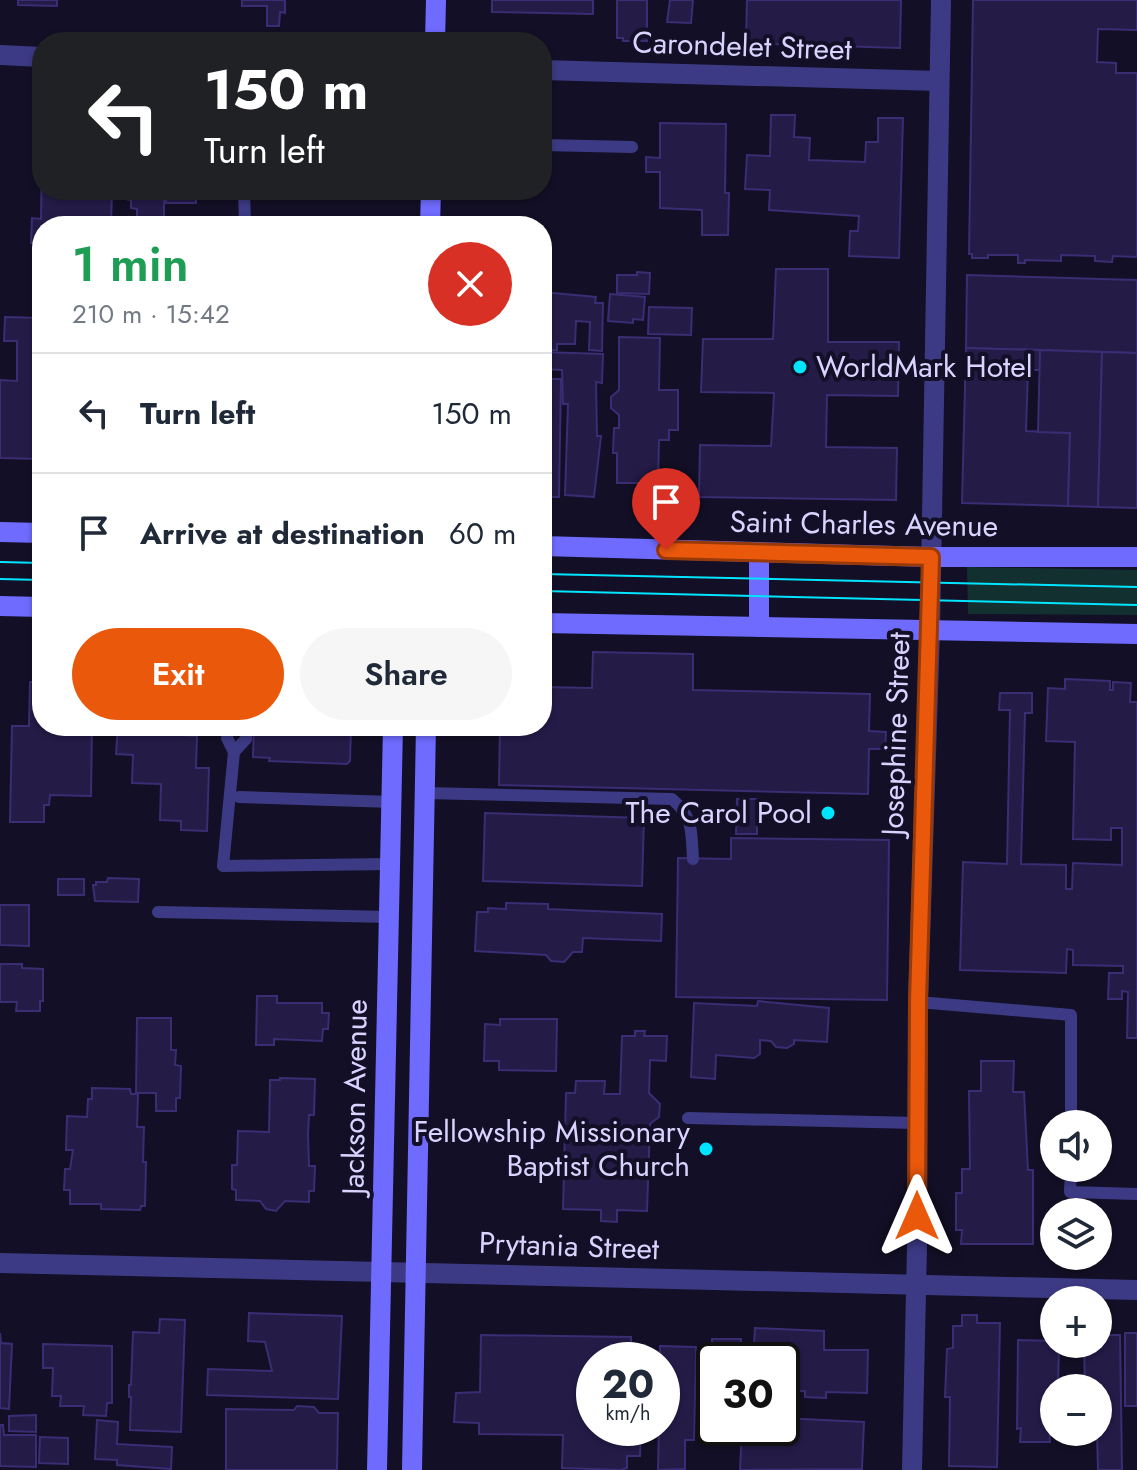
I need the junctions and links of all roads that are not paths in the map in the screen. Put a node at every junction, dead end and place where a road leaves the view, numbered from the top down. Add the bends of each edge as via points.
1 (436, 0) edge
2 (941, 0) edge
3 (435, 32) edge
4 (0, 55) edge
5 (32, 57) edge
6 (552, 70) edge
7 (939, 81) junction
8 (552, 145) edge
9 (632, 147) dead end
10 (0, 532) edge
11 (32, 533) edge
12 (552, 546) edge
13 (759, 552) junction
14 (931, 557) junction
15 (1137, 557) edge
16 (0, 606) edge
17 (32, 607) edge
18 (552, 623) edge
19 (759, 627) junction
20 (930, 631) junction
21 (1137, 634) edge
22 (227, 736) edge
23 (246, 736) edge
24 (393, 736) edge
25 (426, 736) edge
26 (234, 752) junction
27 (425, 793) junction
28 (239, 797) dead end
29 (392, 802) junction
30 (693, 859) dead end
31 (390, 864) junction
32 (158, 912) dead end
33 (389, 917) junction
34 (918, 1002) junction
35 (1071, 1110) edge
36 (688, 1118) dead end
37 (918, 1123) junction
38 (1070, 1182) edge
39 (1137, 1194) edge
40 (0, 1263) edge
41 (381, 1271) junction
42 (415, 1272) junction
43 (915, 1285) junction
44 (1137, 1290) edge
45 (377, 1470) edge
46 (412, 1470) edge
47 (912, 1470) edge

1 - 3 street
2 - 7 street, Josephine Street
4 - 5 street
6 - 7 street, Carondelet Street
7 - 14 street, Josephine Street
8 - 9 lane
10 - 11 street
12 - 13 street, Saint Charles Avenue
13 - 14 street, Saint Charles Avenue
13 - 19 street
14 - 15 street, Saint Charles Avenue
14 - 20 street, Josephine Street
16 - 17 street
18 - 19 street
19 - 20 street
20 - 21 street
20 - 34 street, Josephine Street
22 - 26 lane
23 - 26 lane
24 - 29 street, Jackson Avenue
25 - 27 street, Jackson Avenue
26 - 31 lane via 223,866
27 - 30 lane via 672,799 686,811
27 - 42 street, Jackson Avenue
28 - 29 lane
29 - 31 street, Jackson Avenue
31 - 33 street, Jackson Avenue
32 - 33 lane
33 - 41 street, Jackson Avenue
34 - 35 lane via 1071,1015
34 - 37 street, Josephine Street
36 - 37 lane
37 - 43 street, Josephine Street
38 - 39 lane via 1070,1192
40 - 41 street, Prytania Street
41 - 42 street, Prytania Street
41 - 45 street, Jackson Avenue
42 - 43 street, Prytania Street
42 - 46 street, Jackson Avenue
43 - 44 street, Prytania Street
43 - 47 street, Josephine Street

